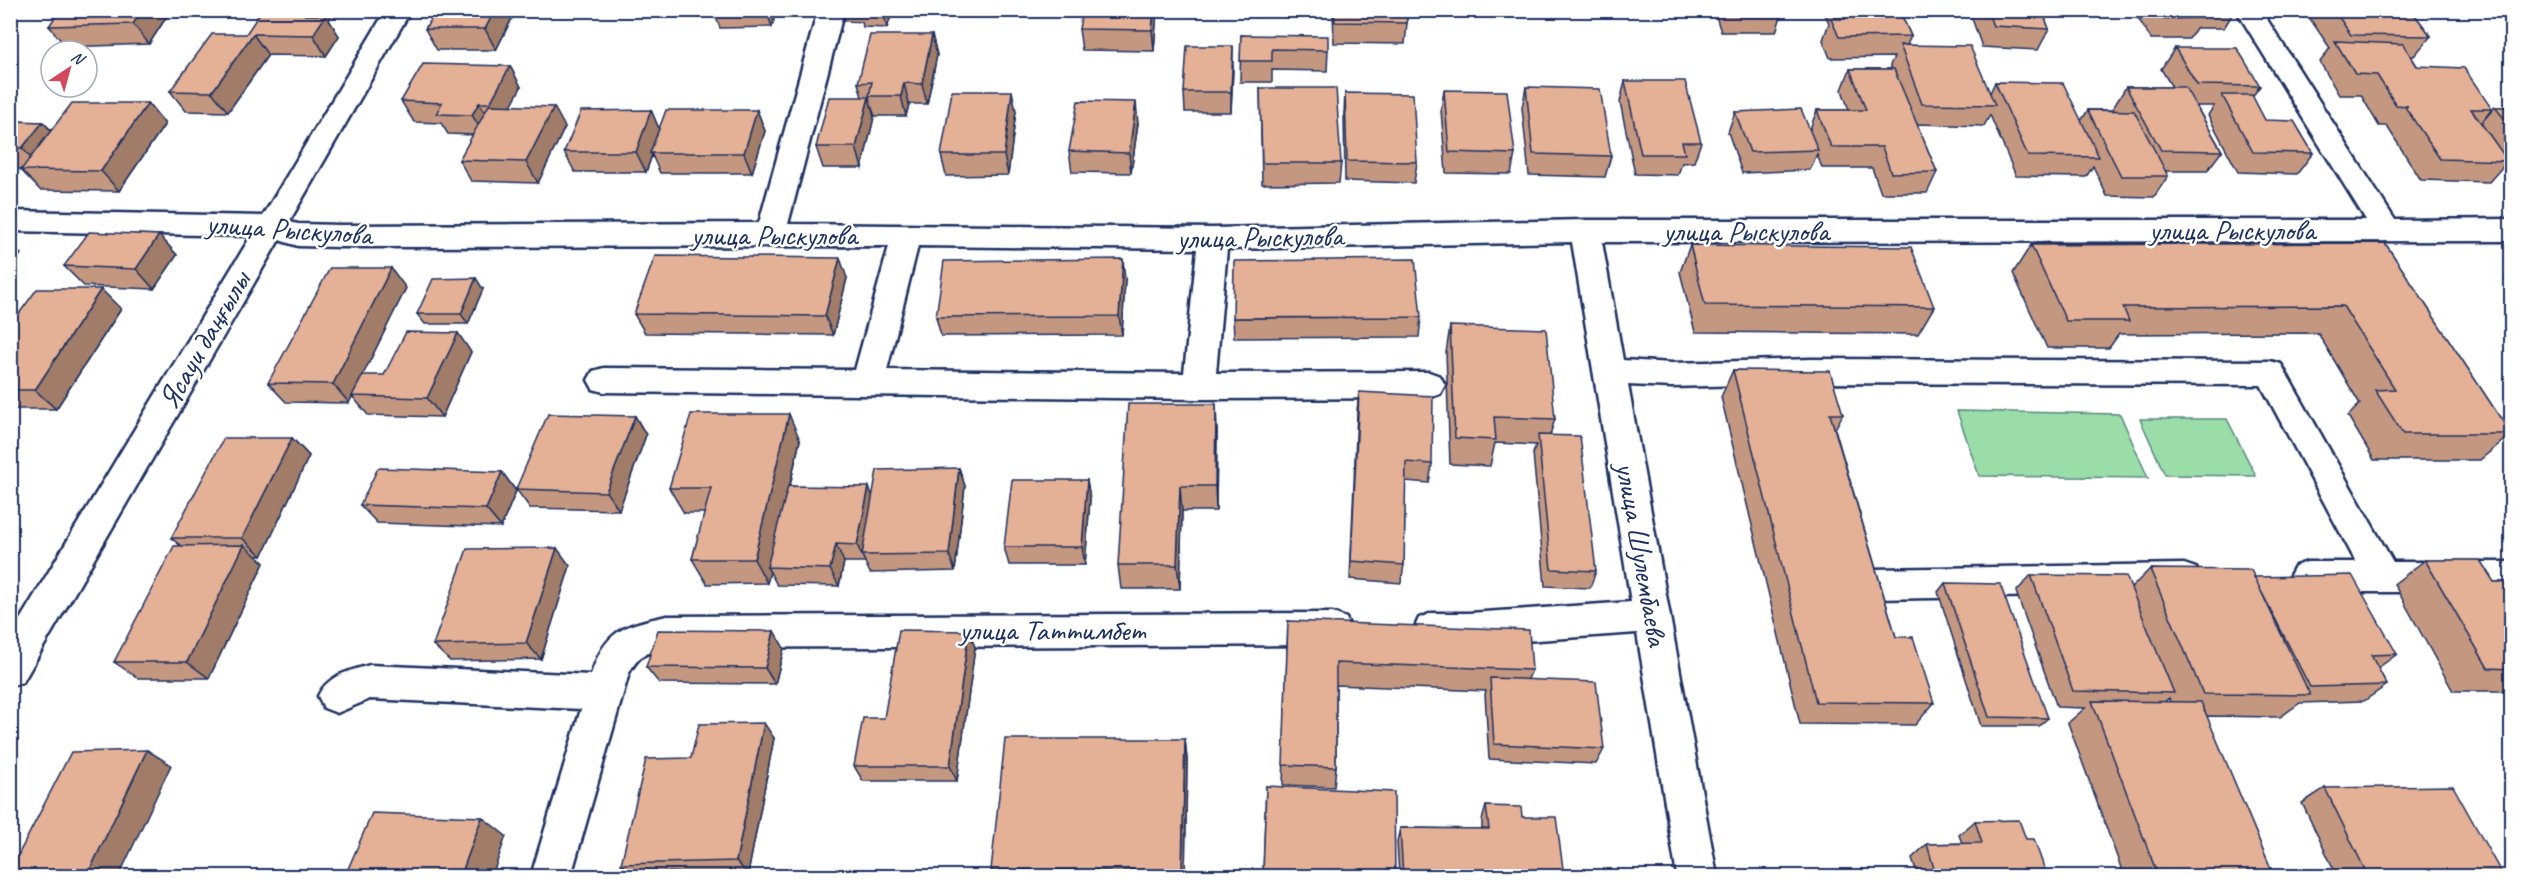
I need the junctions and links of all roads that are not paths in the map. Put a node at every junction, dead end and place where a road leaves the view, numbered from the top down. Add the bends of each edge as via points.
1 (399, 10) edge
2 (831, 10) edge
3 (2248, 10) edge
4 (10, 221) edge
5 (270, 227) junction
6 (2385, 230) junction
7 (1585, 231) junction
8 (2511, 231) edge
9 (771, 234) junction
10 (906, 236) junction
11 (1212, 239) junction
12 (1811, 371) junction
13 (1611, 372) junction
14 (604, 380) dead end
15 (868, 382) junction
16 (1428, 385) dead end
17 (1199, 386) junction
18 (1821, 405) edge
19 (1864, 551) edge
20 (2382, 575) junction
21 (2275, 577) edge
22 (2511, 577) edge
23 (2216, 578) edge
24 (1873, 584) junction
25 (1652, 616) junction
26 (1884, 618) edge
27 (1361, 629) edge
28 (1397, 629) edge
29 (10, 670) edge
30 (605, 693) junction
31 (337, 696) dead end
32 (551, 876) edge
33 (1697, 876) edge

1 - 5 street, Ясауи даңғылы
2 - 9 street
3 - 6 street
4 - 5 street, улица Рыскулова
5 - 9 street, улица Рыскулова via 298,235 340,236
5 - 29 street, Ясауи даңғылы
6 - 7 street, улица Рыскулова
6 - 8 street, улица Рыскулова
7 - 11 street, улица Рыскулова
7 - 13 street, улица Шулембаева
9 - 10 street, улица Рыскулова
10 - 11 street, улица Рыскулова
10 - 15 street
11 - 17 street
12 - 13 street via 1672,375
12 - 18 street
12 - 20 street via 2270,373
13 - 25 street, улица Шулембаева
14 - 15 street
15 - 17 street
16 - 17 street
19 - 24 street
20 - 21 street
20 - 22 street
23 - 24 street
24 - 26 street
25 - 28 street via 1468,629
25 - 33 street, улица Шулембаева
27 - 30 street, улица Таттимбет via 667,632 625,646 612,668
30 - 31 street via 370,682
30 - 32 street, улица Таттимбет

